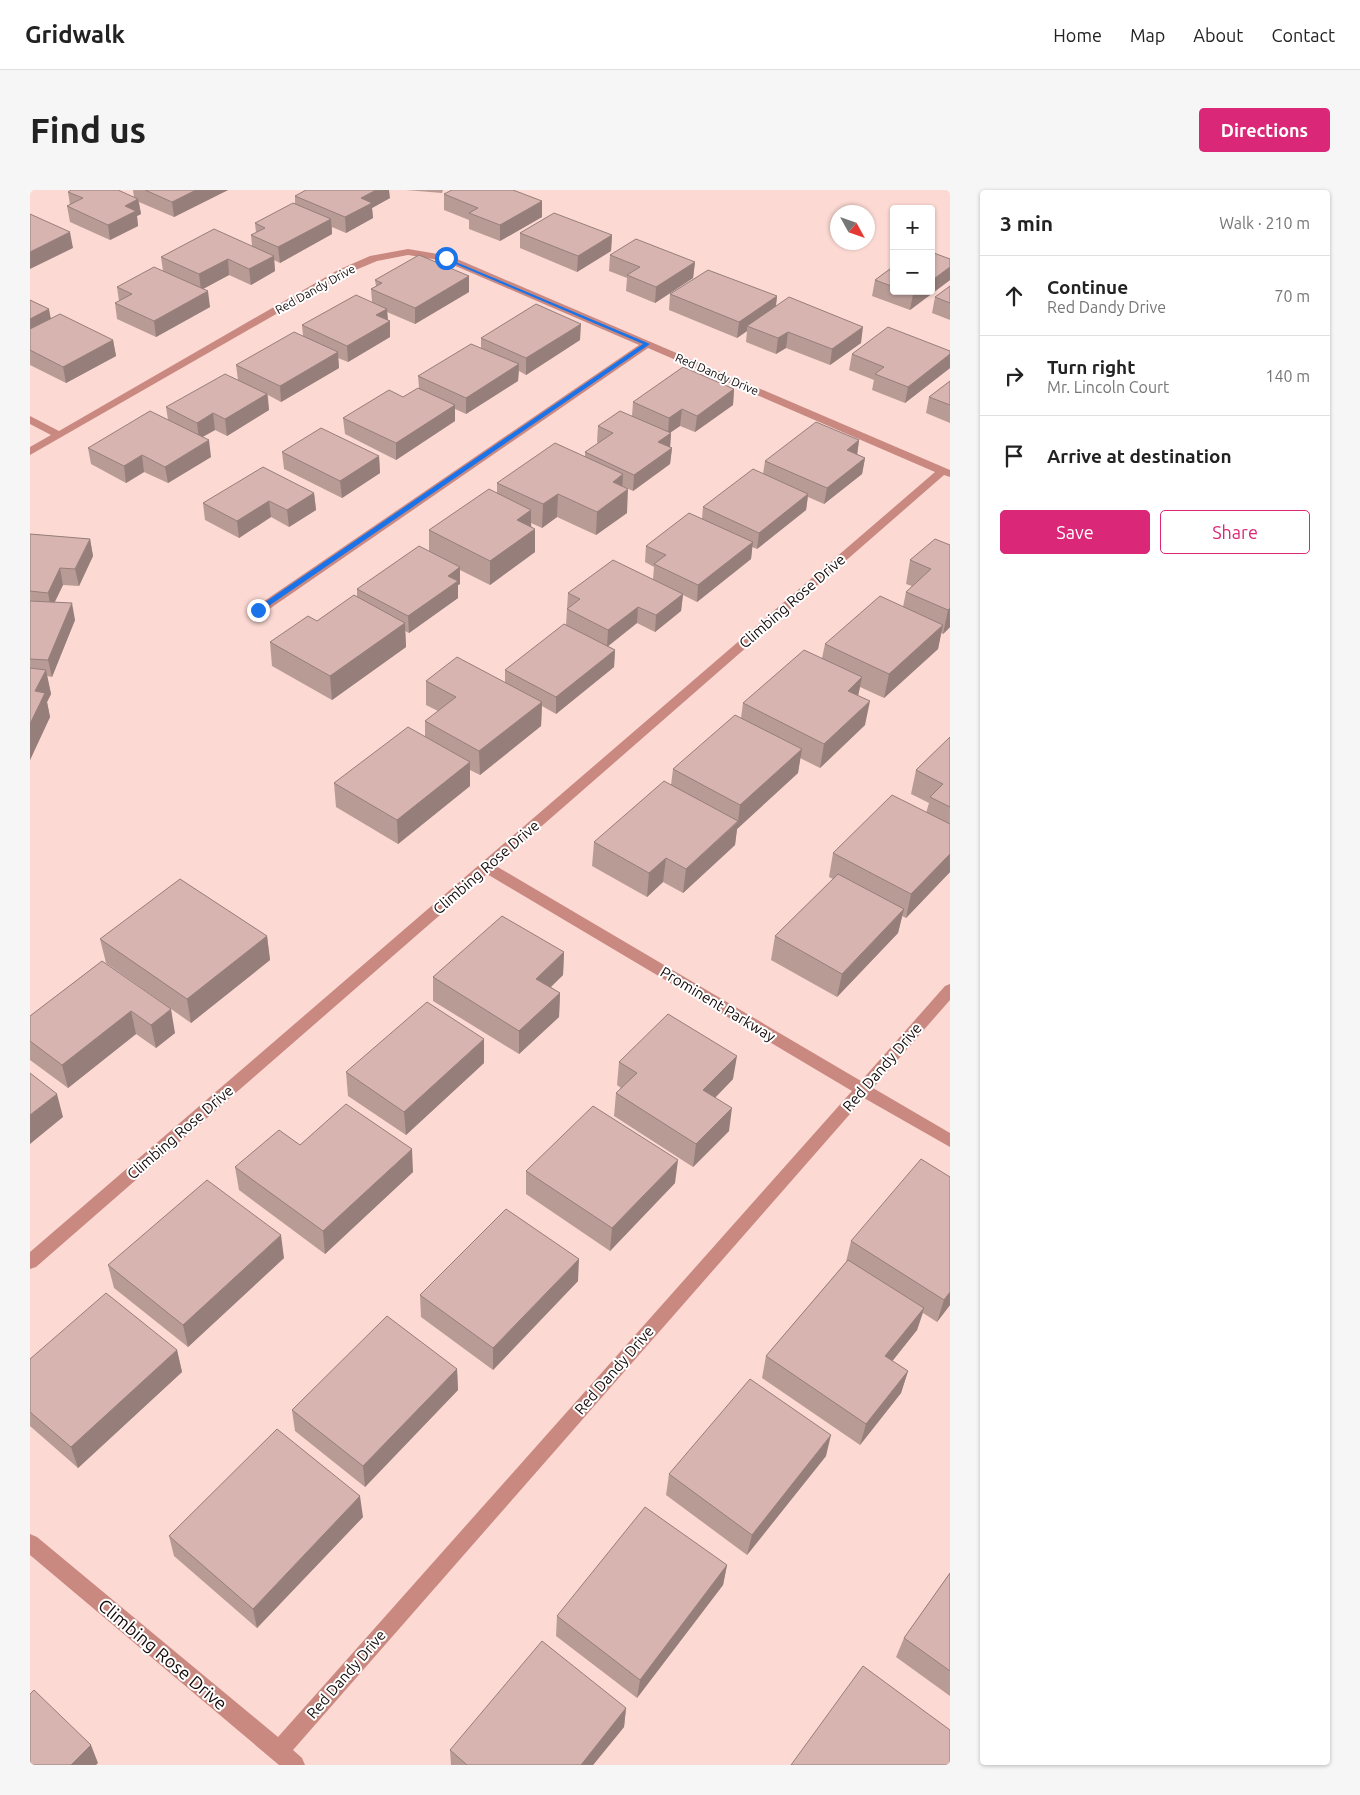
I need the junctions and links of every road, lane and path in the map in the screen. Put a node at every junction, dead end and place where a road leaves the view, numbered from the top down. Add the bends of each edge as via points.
1 (647, 344) junction
2 (30, 420) edge
3 (60, 435) junction
4 (30, 452) edge
5 (946, 473) edge
6 (258, 610) dead end
7 (486, 867) junction
8 (950, 990) edge
9 (862, 1089) junction
10 (950, 1140) edge
11 (30, 1262) edge
12 (30, 1543) edge
13 (279, 1751) junction
14 (295, 1765) edge

1 - 3 street, Red Dandy Drive via 446,258 408,252 374,258 342,272
1 - 5 street, Red Dandy Drive
1 - 6 street
2 - 3 street
3 - 4 street, Red Dandy Drive
5 - 7 street, Climbing Rose Drive
7 - 9 street, Prominent Parkway
7 - 11 street, Climbing Rose Drive
8 - 9 street, Red Dandy Drive
9 - 10 street, Prominent Parkway
9 - 13 street, Red Dandy Drive
12 - 13 street, Climbing Rose Drive
13 - 14 street, Climbing Rose Drive

